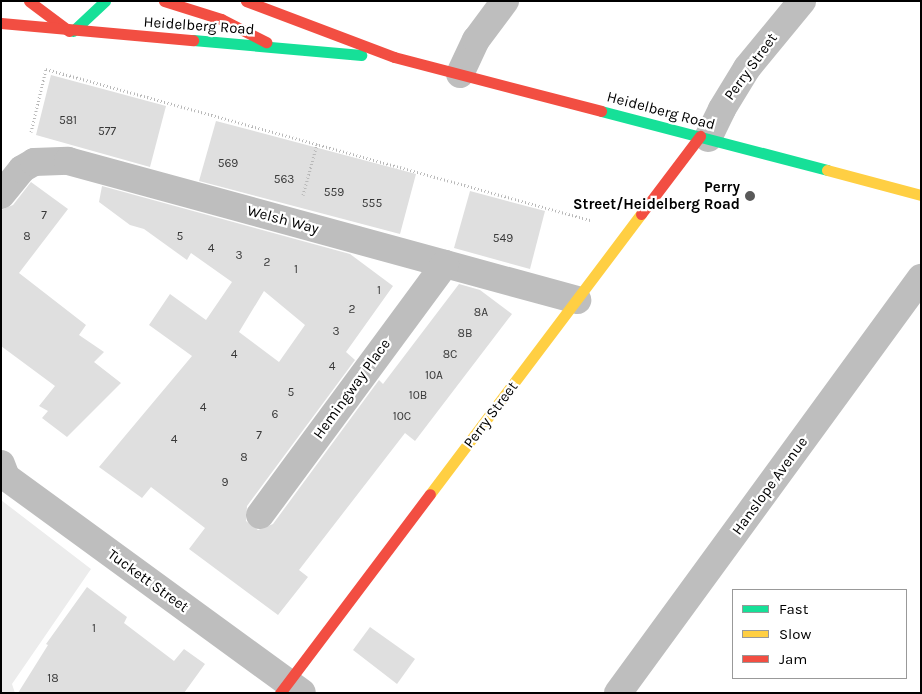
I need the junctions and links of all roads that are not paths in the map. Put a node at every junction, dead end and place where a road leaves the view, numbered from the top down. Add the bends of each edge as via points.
1 (29, 1) edge
2 (105, 1) edge
3 (164, 1) edge
4 (246, 1) edge
5 (505, 1) edge
6 (802, 1) edge
7 (1, 23) edge
8 (71, 31) junction
9 (279, 48) junction
10 (394, 57) junction
11 (460, 74) junction
12 (704, 137) junction
13 (1, 195) edge
14 (921, 195) edge
15 (445, 264) junction
16 (921, 278) edge
17 (578, 300) junction
18 (1, 464) edge
19 (260, 515) dead end
20 (290, 689) edge
21 (618, 693) edge

1 - 8 main road
2 - 8 main road
3 - 9 main road via 221,19
4 - 10 main road, Heidelberg Road
5 - 11 street via 476,40
6 - 12 street, Perry Street via 747,68
7 - 8 main road, Heidelberg Road
8 - 9 main road, Heidelberg Road
9 - 10 main road, Heidelberg Road
10 - 11 main road, Heidelberg Road
11 - 12 main road, Heidelberg Road
12 - 14 main road, Heidelberg Road
12 - 17 main road, Perry Street
13 - 15 street, Welsh Way via 22,169 34,162 68,161
15 - 17 street, Welsh Way
15 - 19 street, Hemingway Place
16 - 21 street, Hanslope Avenue
17 - 20 main road, Perry Street
18 - 20 street, Tuckett Street via 6,477

